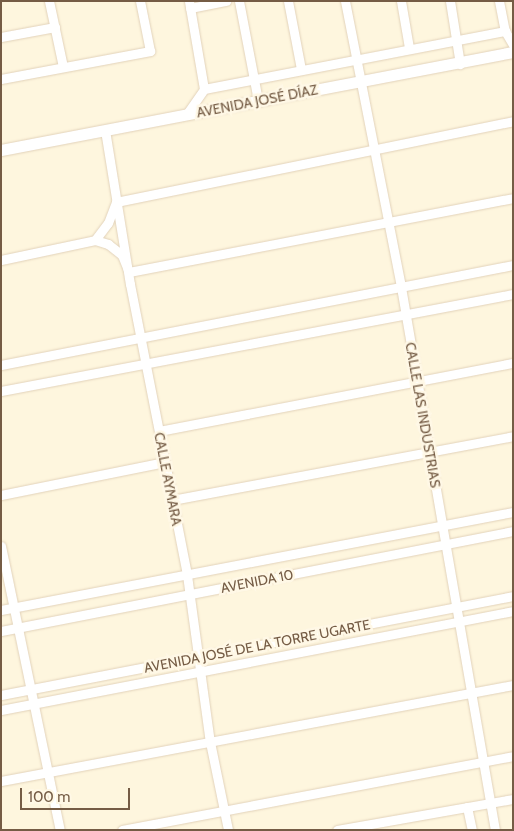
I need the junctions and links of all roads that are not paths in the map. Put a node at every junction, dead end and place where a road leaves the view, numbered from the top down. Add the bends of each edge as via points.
1 (49, 1) edge
2 (140, 1) edge
3 (226, 1) edge
4 (239, 1) edge
5 (288, 1) edge
6 (345, 1) edge
7 (401, 1) edge
8 (450, 1) edge
9 (499, 1) edge
10 (189, 4) edge
11 (55, 27) junction
12 (505, 31) junction
13 (1, 37) edge
14 (459, 41) junction
15 (513, 45) edge
16 (409, 48) junction
17 (513, 52) edge
18 (355, 60) junction
19 (460, 64) junction
20 (63, 67) junction
21 (301, 69) junction
22 (1, 79) edge
23 (253, 80) junction
24 (361, 82) junction
25 (204, 88) junction
26 (258, 101) junction
27 (186, 115) junction
28 (513, 121) edge
29 (105, 130) junction
30 (374, 148) junction
31 (1, 150) edge
32 (513, 198) edge
33 (116, 202) junction
34 (389, 222) junction
35 (95, 240) junction
36 (1, 260) edge
37 (513, 265) edge
38 (129, 272) junction
39 (401, 287) junction
40 (513, 294) edge
41 (406, 314) junction
42 (140, 337) junction
43 (513, 363) edge
44 (1, 365) edge
45 (146, 365) junction
46 (418, 381) junction
47 (1, 391) edge
48 (159, 431) junction
49 (513, 436) edge
50 (430, 453) junction
51 (165, 462) junction
52 (1, 495) edge
53 (172, 500) junction
54 (513, 512) edge
55 (442, 526) junction
56 (513, 531) edge
57 (446, 544) junction
58 (1, 546) edge
59 (187, 575) junction
60 (189, 595) junction
61 (513, 596) edge
62 (456, 607) junction
63 (14, 608) junction
64 (1, 610) edge
65 (513, 611) edge
66 (459, 622) junction
67 (18, 628) junction
68 (1, 631) edge
69 (197, 657) junction
70 (199, 672) junction
71 (513, 685) edge
72 (31, 690) junction
73 (471, 693) junction
74 (1, 695) edge
75 (34, 704) junction
76 (1, 710) edge
77 (210, 742) junction
78 (513, 756) edge
79 (483, 762) junction
80 (48, 772) junction
81 (1, 781) edge
82 (513, 799) edge
83 (490, 803) junction
84 (468, 807) junction
85 (224, 810) junction
86 (60, 830) edge
87 (122, 830) edge
88 (228, 830) edge
89 (337, 830) edge
90 (472, 830) edge
91 (495, 830) edge

1 - 11 street
2 - 20 street via 150,51
3 - 10 street
4 - 23 street
5 - 21 street
6 - 18 street, CALLE LAS INDUSTRIAS
7 - 16 street
8 - 14 street
9 - 12 street
10 - 25 street
11 - 13 street
11 - 20 street
12 - 14 street
12 - 15 street
14 - 16 street
14 - 19 street
16 - 18 street
17 - 19 street, AVENIDA JOSÉ DÍAZ
18 - 21 street
18 - 24 street, CALLE LAS INDUSTRIAS
19 - 24 street, AVENIDA JOSÉ DÍAZ
20 - 22 street
21 - 23 street
23 - 25 street
23 - 26 street
24 - 26 street, AVENIDA JOSÉ DÍAZ
24 - 30 street, CALLE LAS INDUSTRIAS
25 - 27 street
26 - 27 street, AVENIDA JOSÉ DÍAZ
27 - 29 street, AVENIDA JOSÉ DÍAZ
28 - 30 street
29 - 31 street, AVENIDA JOSÉ DÍAZ
29 - 33 street, CALLE AYMARA
30 - 33 street
30 - 34 street, CALLE LAS INDUSTRIAS
32 - 34 street
33 - 35 street via 108,223
33 - 38 street, CALLE AYMARA
34 - 38 street
34 - 39 street, CALLE LAS INDUSTRIAS
35 - 36 street
35 - 38 street via 108,244 122,255
37 - 39 street
38 - 42 street, CALLE AYMARA
39 - 41 street, CALLE LAS INDUSTRIAS
39 - 42 street
40 - 41 street
41 - 45 street
41 - 46 street, CALLE LAS INDUSTRIAS
42 - 44 street
42 - 45 street, CALLE AYMARA
43 - 46 street
45 - 47 street
45 - 48 street, CALLE AYMARA
46 - 48 street
46 - 50 street, CALLE LAS INDUSTRIAS
48 - 51 street, CALLE AYMARA
49 - 50 street
50 - 53 street
50 - 55 street, CALLE LAS INDUSTRIAS
51 - 52 street
51 - 53 street, CALLE AYMARA
53 - 59 street, CALLE AYMARA
54 - 55 street, AVENIDA 10
55 - 57 street, CALLE LAS INDUSTRIAS
55 - 59 street, AVENIDA 10
56 - 57 street, AVENIDA 10
57 - 60 street, AVENIDA 10
57 - 62 street, CALLE LAS INDUSTRIAS
58 - 63 street
59 - 60 street, CALLE AYMARA
59 - 63 street, AVENIDA 10
60 - 67 street, AVENIDA 10
60 - 69 street, CALLE AYMARA
61 - 62 street, AVENIDA JOSÉ DE LA TORRE UGARTE
62 - 66 street, CALLE LAS INDUSTRIAS
62 - 69 street, AVENIDA JOSÉ DE LA TORRE UGARTE
63 - 64 street, AVENIDA 10
63 - 67 street
65 - 66 street, AVENIDA JOSÉ DE LA TORRE UGARTE
66 - 70 street, AVENIDA JOSÉ DE LA TORRE UGARTE
66 - 73 street, CALLE LAS INDUSTRIAS
67 - 68 street, AVENIDA 10
67 - 72 street
69 - 70 street, CALLE AYMARA
69 - 72 street, AVENIDA JOSÉ DE LA TORRE UGARTE
70 - 75 street, AVENIDA JOSÉ DE LA TORRE UGARTE
70 - 77 street, CALLE AYMARA
71 - 73 street
72 - 74 street, AVENIDA JOSÉ DE LA TORRE UGARTE
72 - 75 street
73 - 77 street
73 - 79 street, CALLE LAS INDUSTRIAS
75 - 76 street, AVENIDA JOSÉ DE LA TORRE UGARTE
75 - 80 street
77 - 80 street
77 - 85 street, CALLE AYMARA
78 - 79 street
79 - 83 street, CALLE LAS INDUSTRIAS
79 - 85 street
80 - 81 street
80 - 86 street
82 - 83 street
83 - 84 street
83 - 91 street, CALLE LAS INDUSTRIAS
84 - 89 street
84 - 90 street
85 - 87 street
85 - 88 street, CALLE AYMARA

